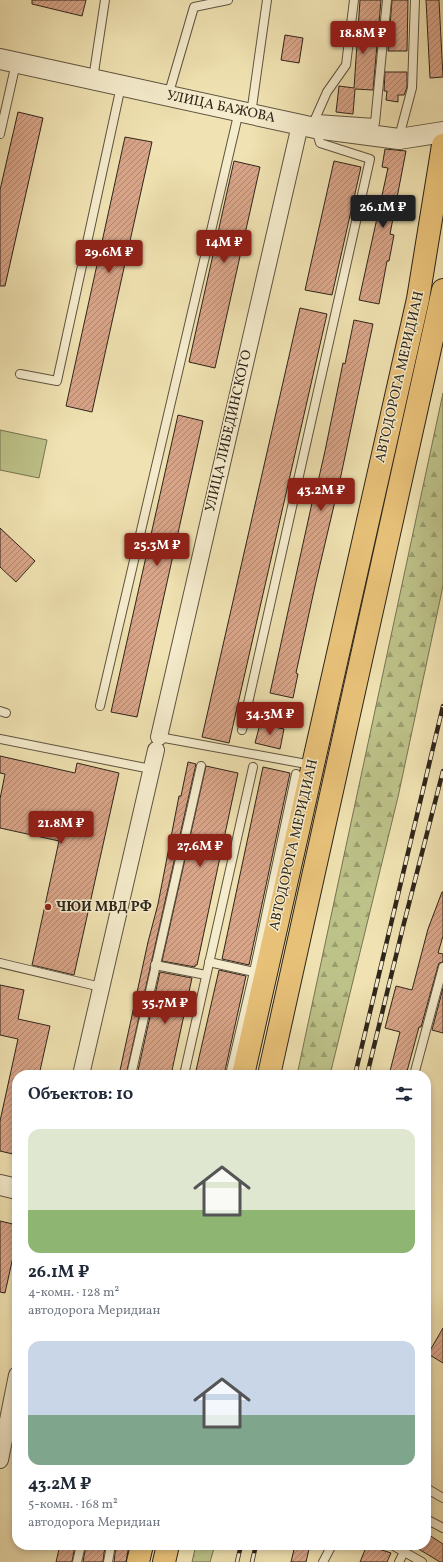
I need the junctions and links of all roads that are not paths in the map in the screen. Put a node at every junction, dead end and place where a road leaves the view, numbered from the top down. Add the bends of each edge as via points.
1 (105, 0) edge
2 (228, 0) edge
3 (267, 0) edge
4 (354, 0) edge
5 (387, 0) edge
6 (415, 0) edge
7 (8, 61) edge
8 (93, 80) junction
9 (121, 86) junction
10 (168, 96) junction
11 (245, 113) junction
12 (310, 124) junction
13 (443, 132) edge
14 (0, 134) edge
15 (399, 139) junction
16 (443, 145) edge
17 (443, 290) edge
18 (20, 374) dead end
19 (100, 706) dead end
20 (242, 730) dead end
21 (0, 739) edge
22 (157, 743) junction
23 (201, 766) dead end
24 (252, 767) dead end
25 (151, 769) junction
26 (304, 770) junction
27 (209, 962) junction
28 (0, 963) edge
29 (155, 965) junction
30 (443, 967) edge
31 (254, 972) junction
32 (206, 975) junction
33 (101, 987) junction
34 (82, 1070) edge
35 (132, 1070) edge
36 (185, 1070) edge
37 (231, 1070) edge
38 (244, 1070) edge
39 (270, 1070) edge
40 (415, 1070) edge
41 (0, 1185) edge
42 (12, 1188) edge
43 (12, 1399) edge
44 (1, 1453) edge
45 (431, 1491) edge
46 (443, 1498) edge
47 (431, 1522) edge
48 (443, 1528) edge
49 (80, 1550) edge
50 (110, 1550) edge
51 (141, 1550) edge
52 (167, 1550) edge
53 (326, 1550) edge
54 (329, 1550) edge
55 (401, 1550) edge
56 (404, 1552) junction
57 (323, 1560) edge
58 (77, 1562) edge
59 (108, 1562) edge
60 (138, 1562) edge
61 (164, 1562) edge
62 (399, 1562) edge
63 (422, 1562) edge

1 - 8 lane
2 - 10 lane via 194,7
3 - 11 lane
4 - 12 lane via 346,65 327,92
5 - 12 lane via 376,124
6 - 15 lane via 412,88
7 - 8 street, УЛИЦА БАЖОВА
7 - 14 lane
8 - 9 street, УЛИЦА БАЖОВА
9 - 10 street, УЛИЦА БАЖОВА
9 - 18 lane via 57,381
10 - 11 street, УЛИЦА БАЖОВА
11 - 12 street, УЛИЦА БАЖОВА
11 - 19 lane
12 - 15 street, УЛИЦА БАЖОВА
12 - 20 lane via 320,143 370,159
12 - 22 street, УЛИЦА ЛИБЕДИНСКОГО
13 - 15 street, УЛИЦА БАЖОВА
16 - 26 main road, АВТОДОРОГА МЕРИДИАН via 418,299
17 - 39 main road, АВТОДОРОГА МЕРИДИАН
21 - 25 lane
22 - 25 street, УЛИЦА ЛИБЕДИНСКОГО
22 - 26 lane
23 - 29 lane
24 - 27 lane
25 - 33 street, УЛИЦА ЛИБЕДИНСКОГО
26 - 31 lane
26 - 38 main road, АВТОДОРОГА МЕРИДИАН
27 - 31 lane
27 - 32 lane
28 - 33 lane
29 - 32 lane
29 - 35 lane
30 - 40 lane
31 - 37 lane
32 - 36 lane
33 - 34 street, УЛИЦА ЛИБЕДИНСКОГО
41 - 42 street
43 - 44 street
45 - 46 lane
47 - 48 lane
49 - 58 lane
50 - 59 lane
51 - 60 main road
52 - 61 main road
53 - 57 lane
54 - 57 lane
55 - 56 lane
56 - 62 lane
56 - 63 lane

